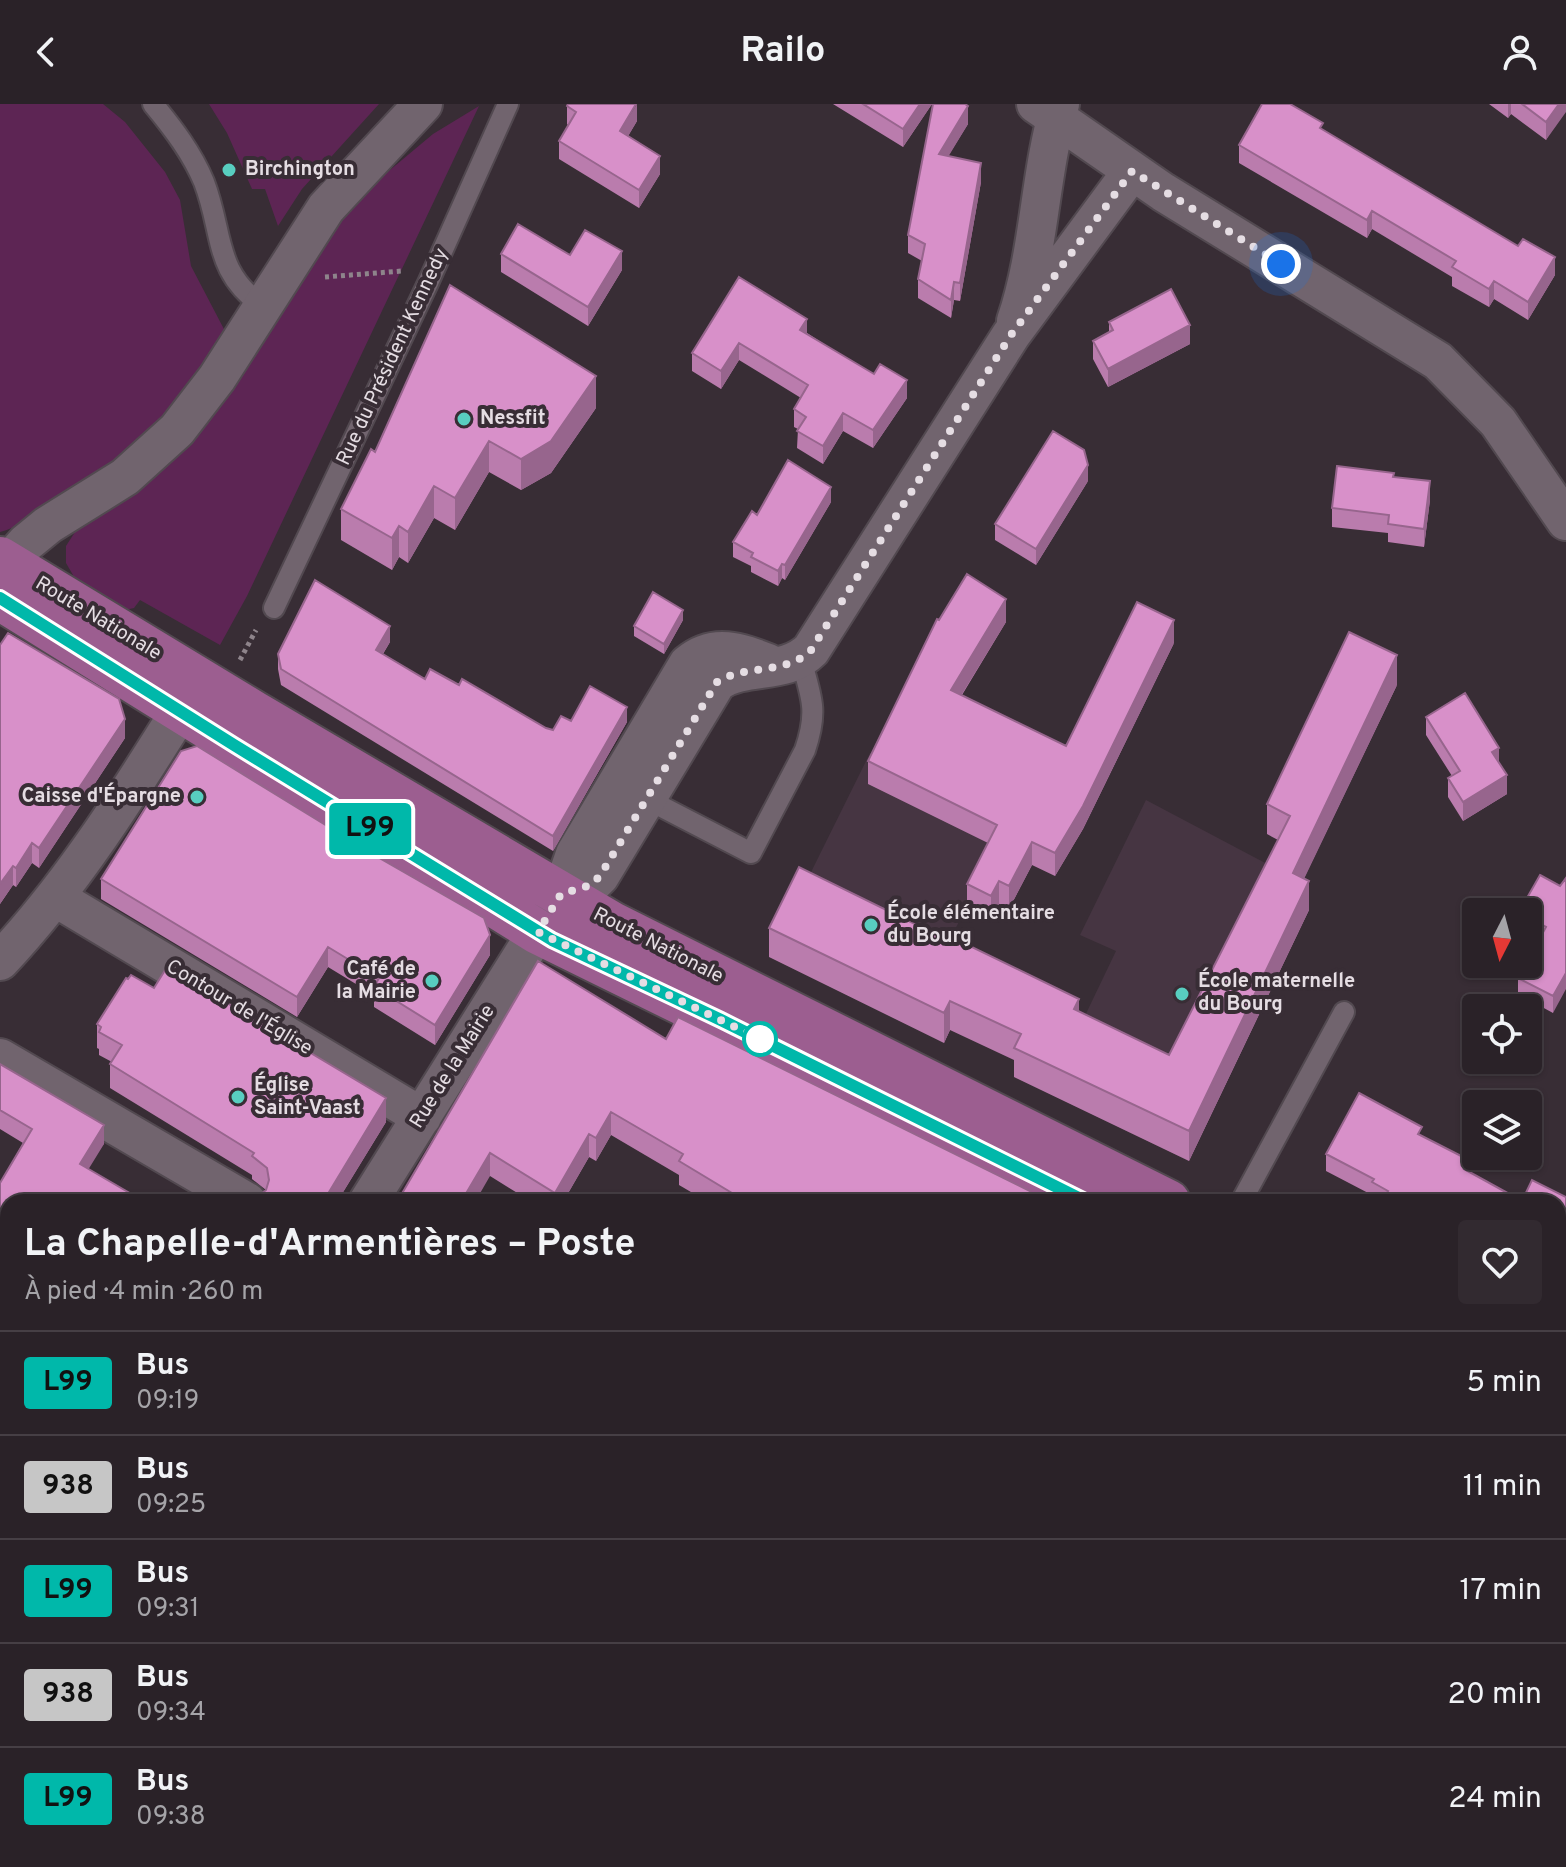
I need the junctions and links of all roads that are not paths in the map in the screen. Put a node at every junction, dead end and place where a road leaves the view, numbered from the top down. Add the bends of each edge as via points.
1 (153, 104) edge
2 (423, 104) edge
3 (508, 104) edge
4 (1051, 108) edge
5 (1132, 171) junction
6 (264, 307) junction
7 (1011, 335) junction
8 (1566, 521) edge
9 (2, 573) edge
10 (274, 608) dead end
11 (790, 664) junction
12 (190, 696) junction
13 (632, 791) junction
14 (561, 894) junction
15 (56, 898) junction
16 (538, 932) junction
17 (0, 961) edge
18 (1344, 1012) dead end
19 (0, 1058) edge
20 (422, 1117) junction
21 (233, 1194) edge
22 (373, 1194) edge
23 (1071, 1194) edge
24 (1152, 1194) edge
25 (1245, 1194) edge

1 - 6 lane via 203,179 232,278
2 - 6 street via 326,208
3 - 10 lane, Rue du Président Kennedy
4 - 5 street
4 - 7 street via 1026,284
5 - 7 street
5 - 8 street via 1438,361 1498,422
6 - 9 street via 177,430 125,477 48,525
7 - 11 street via 820,638
9 - 12 main road, Route Nationale
11 - 13 street, Rue de la Mairie via 735,651 698,655 688,664
11 - 13 lane via 814,704 810,735 751,853
12 - 14 main road, Route Nationale
12 - 15 street
12 - 16 main road, Route Nationale
13 - 14 street, Rue de la Mairie via 575,854
14 - 16 street, Rue de la Mairie
14 - 24 main road, Route Nationale via 639,939
15 - 17 street
15 - 20 street, Contour de l'Église
16 - 20 street, Rue de la Mairie
16 - 23 main road, Route Nationale
18 - 25 lane
19 - 21 street
20 - 22 street, Rue de la Mairie

